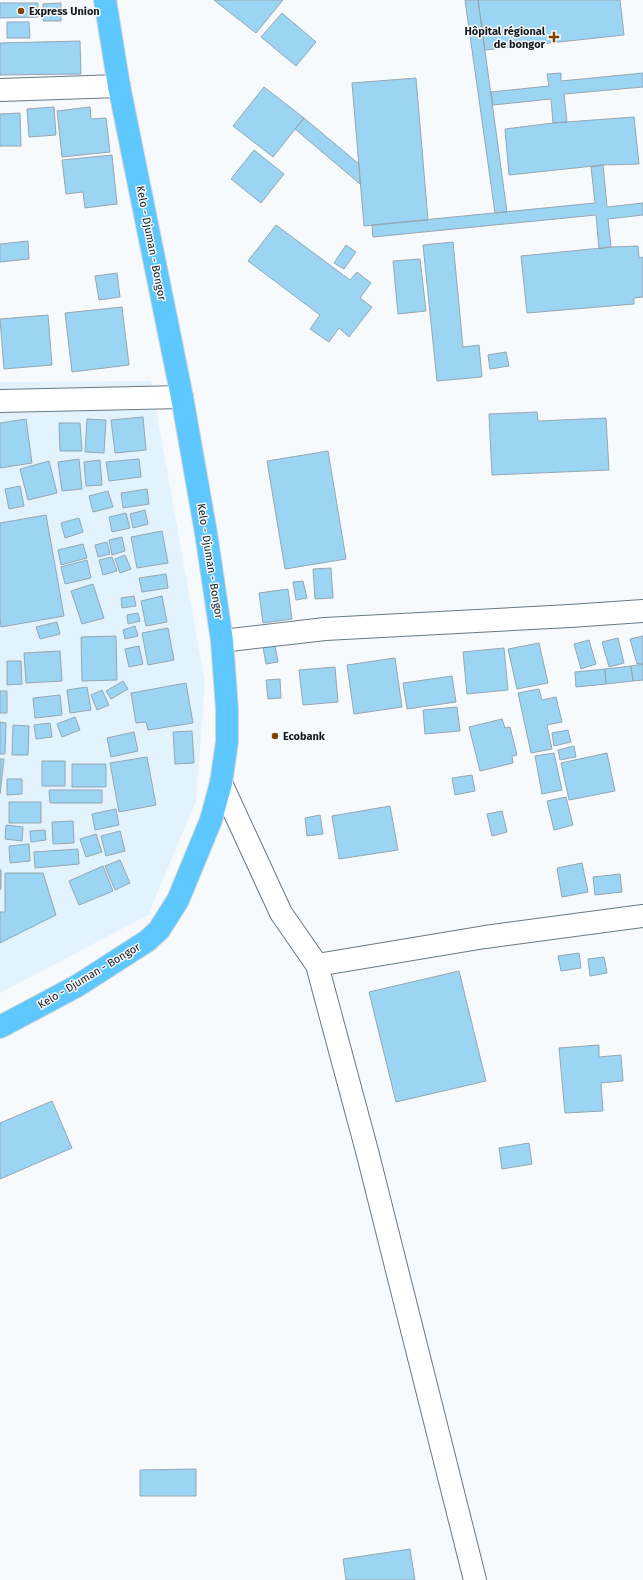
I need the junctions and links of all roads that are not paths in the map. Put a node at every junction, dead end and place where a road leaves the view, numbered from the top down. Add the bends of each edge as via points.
1 (105, 0) edge
2 (119, 86) junction
3 (0, 90) edge
4 (182, 397) junction
5 (0, 401) edge
6 (643, 611) edge
7 (222, 642) junction
8 (222, 783) junction
9 (643, 916) edge
10 (317, 965) junction
11 (0, 1027) edge
12 (475, 1580) edge

1 - 2 highway, Kelo - Djuman - Bongor
2 - 3 street
2 - 4 highway, Kelo - Djuman - Bongor
4 - 5 street
4 - 7 highway, Kelo - Djuman - Bongor
6 - 7 street via 325,629
7 - 8 highway, Kelo - Djuman - Bongor via 227,709 227,742
8 - 10 street via 281,913
8 - 11 highway, Kelo - Djuman - Bongor via 187,882 159,930 147,942 77,986
9 - 10 street via 485,937
10 - 12 street via 367,1151

